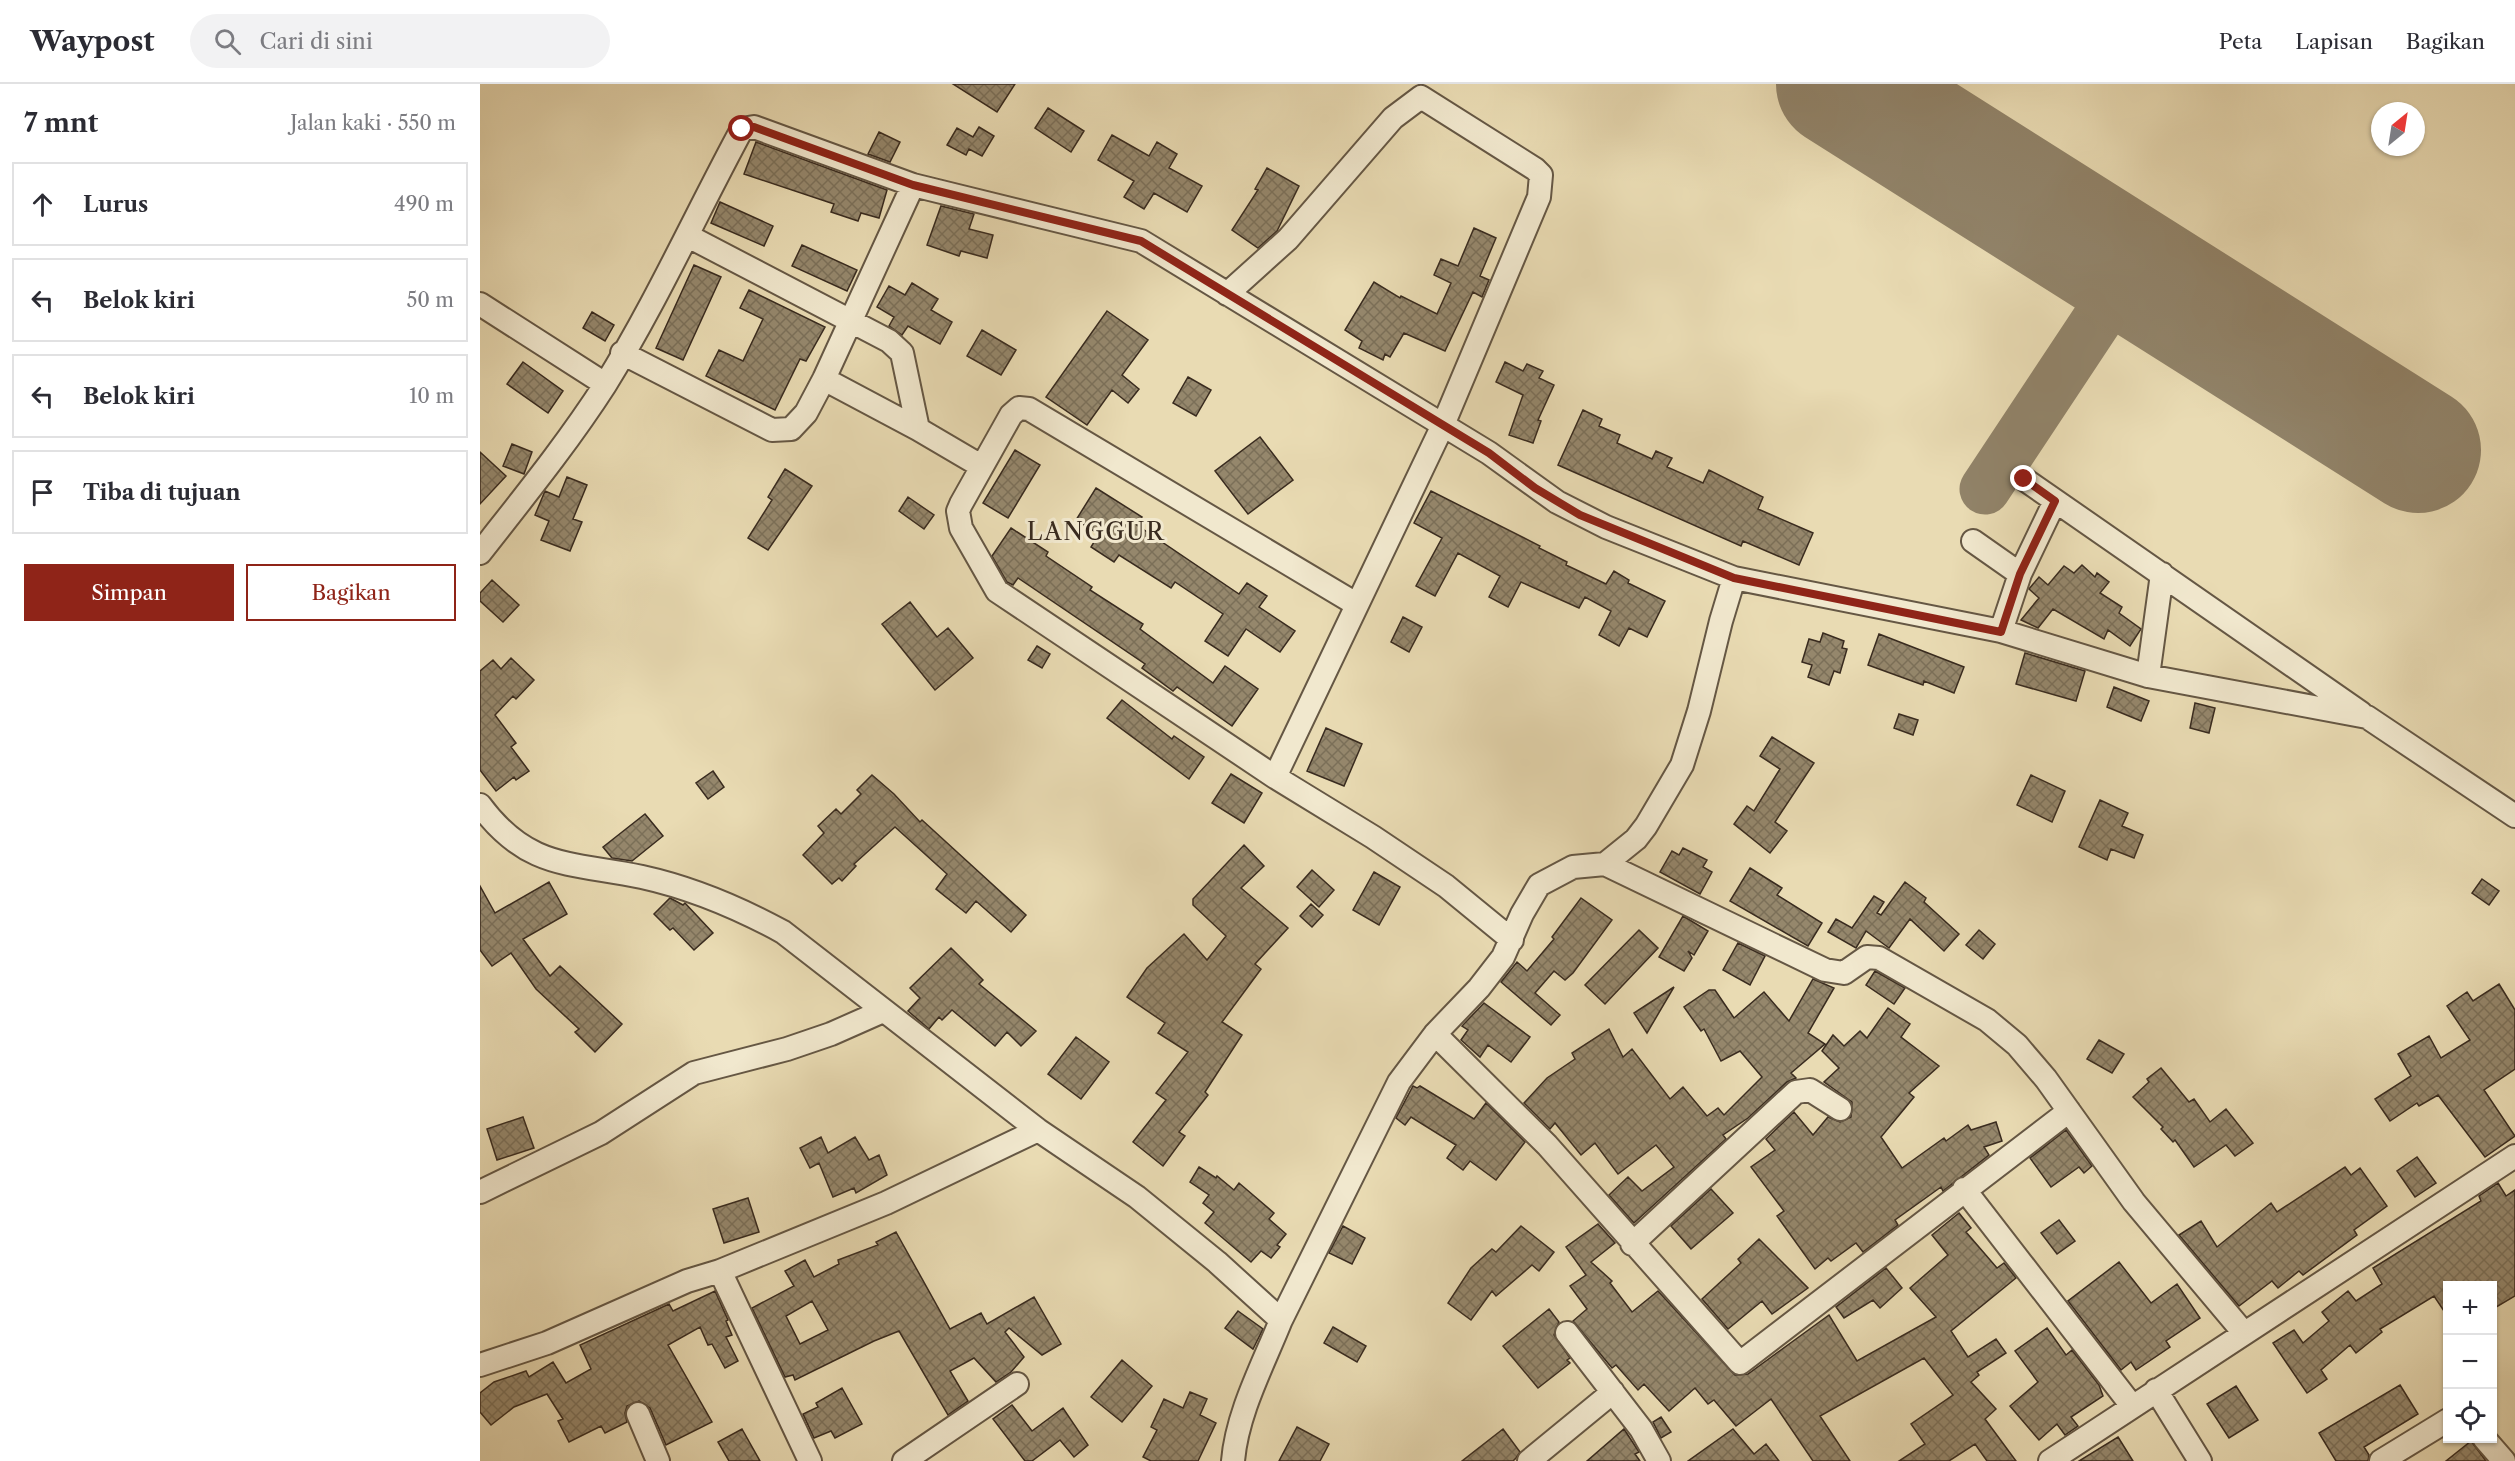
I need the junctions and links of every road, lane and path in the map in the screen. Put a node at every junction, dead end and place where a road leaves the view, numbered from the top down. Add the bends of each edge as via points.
1 (913, 185) junction
2 (688, 236) junction
3 (1227, 294) junction
4 (480, 304) edge
5 (851, 319) junction
6 (622, 353) junction
7 (824, 380) junction
8 (605, 384) junction
9 (1443, 425) junction
10 (918, 429) junction
11 (981, 466) junction
12 (2024, 479) dead end
13 (2055, 501) junction
14 (1973, 541) dead end
15 (480, 553) edge
16 (2020, 574) junction
17 (2163, 574) junction
18 (1734, 578) junction
19 (1356, 604) junction
20 (2001, 632) junction
21 (2148, 676) junction
22 (2367, 717) junction
23 (1275, 777) junction
24 (480, 805) edge
25 (2511, 807) edge
26 (1605, 864) junction
27 (1512, 940) junction
28 (883, 1011) junction
29 (1435, 1034) junction
30 (1840, 1109) dead end
31 (2069, 1111) junction
32 (1038, 1130) junction
33 (2515, 1156) edge
34 (1964, 1188) junction
35 (480, 1192) edge
36 (1632, 1244) junction
37 (720, 1271) junction
38 (1281, 1320) junction
39 (1568, 1333) dead end
40 (2244, 1333) junction
41 (480, 1365) edge
42 (1017, 1384) dead end
43 (2156, 1390) junction
44 (1613, 1392) junction
45 (2132, 1406) junction
46 (638, 1414) dead end
47 (2443, 1423) edge
48 (2488, 1443) edge
49 (658, 1461) edge
50 (810, 1461) edge
51 (904, 1461) edge
52 (1233, 1461) edge
53 (1529, 1461) edge
54 (1659, 1461) edge
55 (2050, 1461) edge
56 (2200, 1461) edge
57 (2381, 1461) edge
58 (2504, 1461) edge

1 - 2 street via 745,127
1 - 3 street via 1141,241
1 - 5 street
2 - 5 street
2 - 6 street
3 - 9 street
3 - 9 street via 1288,239 1393,118 1415,99 1425,97 1535,169 1542,179 1539,197
4 - 8 street
5 - 7 street
5 - 10 street via 902,353
6 - 7 street via 772,430 791,429 800,422
6 - 8 street
7 - 10 street
8 - 15 street via 550,464
9 - 18 street via 1580,515
9 - 19 street
10 - 11 street
11 - 19 street via 1015,411 1029,409
11 - 23 street via 961,504 958,520 997,591
12 - 13 street
13 - 16 street
13 - 17 street
14 - 16 street
16 - 20 street
17 - 21 street
17 - 22 street
18 - 20 street
18 - 26 street via 1682,765 1636,839
19 - 23 street
20 - 21 street
21 - 22 street
22 - 25 street
23 - 27 street via 1446,886
24 - 28 street via 496,824 535,855 672,885 745,911 783,932
26 - 27 street via 1573,867 1539,885
26 - 31 street via 1825,970 1844,974 1872,956 1890,964 1995,1026 2017,1045
27 - 29 street via 1485,981
28 - 32 street
28 - 35 street via 788,1049 694,1073 601,1132
29 - 36 street via 1547,1145
29 - 38 street via 1400,1082
30 - 36 street via 1810,1090 1796,1092
31 - 34 street
31 - 40 street via 2134,1202
32 - 37 street via 878,1207
32 - 38 street via 1137,1197
33 - 40 street
34 - 36 street via 1741,1363
34 - 45 street
37 - 41 street via 687,1281 547,1343
37 - 50 street
38 - 52 street via 1241,1421
39 - 44 street
40 - 43 street
42 - 51 street
43 - 45 street
43 - 56 street
44 - 53 street
44 - 54 street
45 - 55 street
46 - 49 street
47 - 57 street
48 - 58 street

